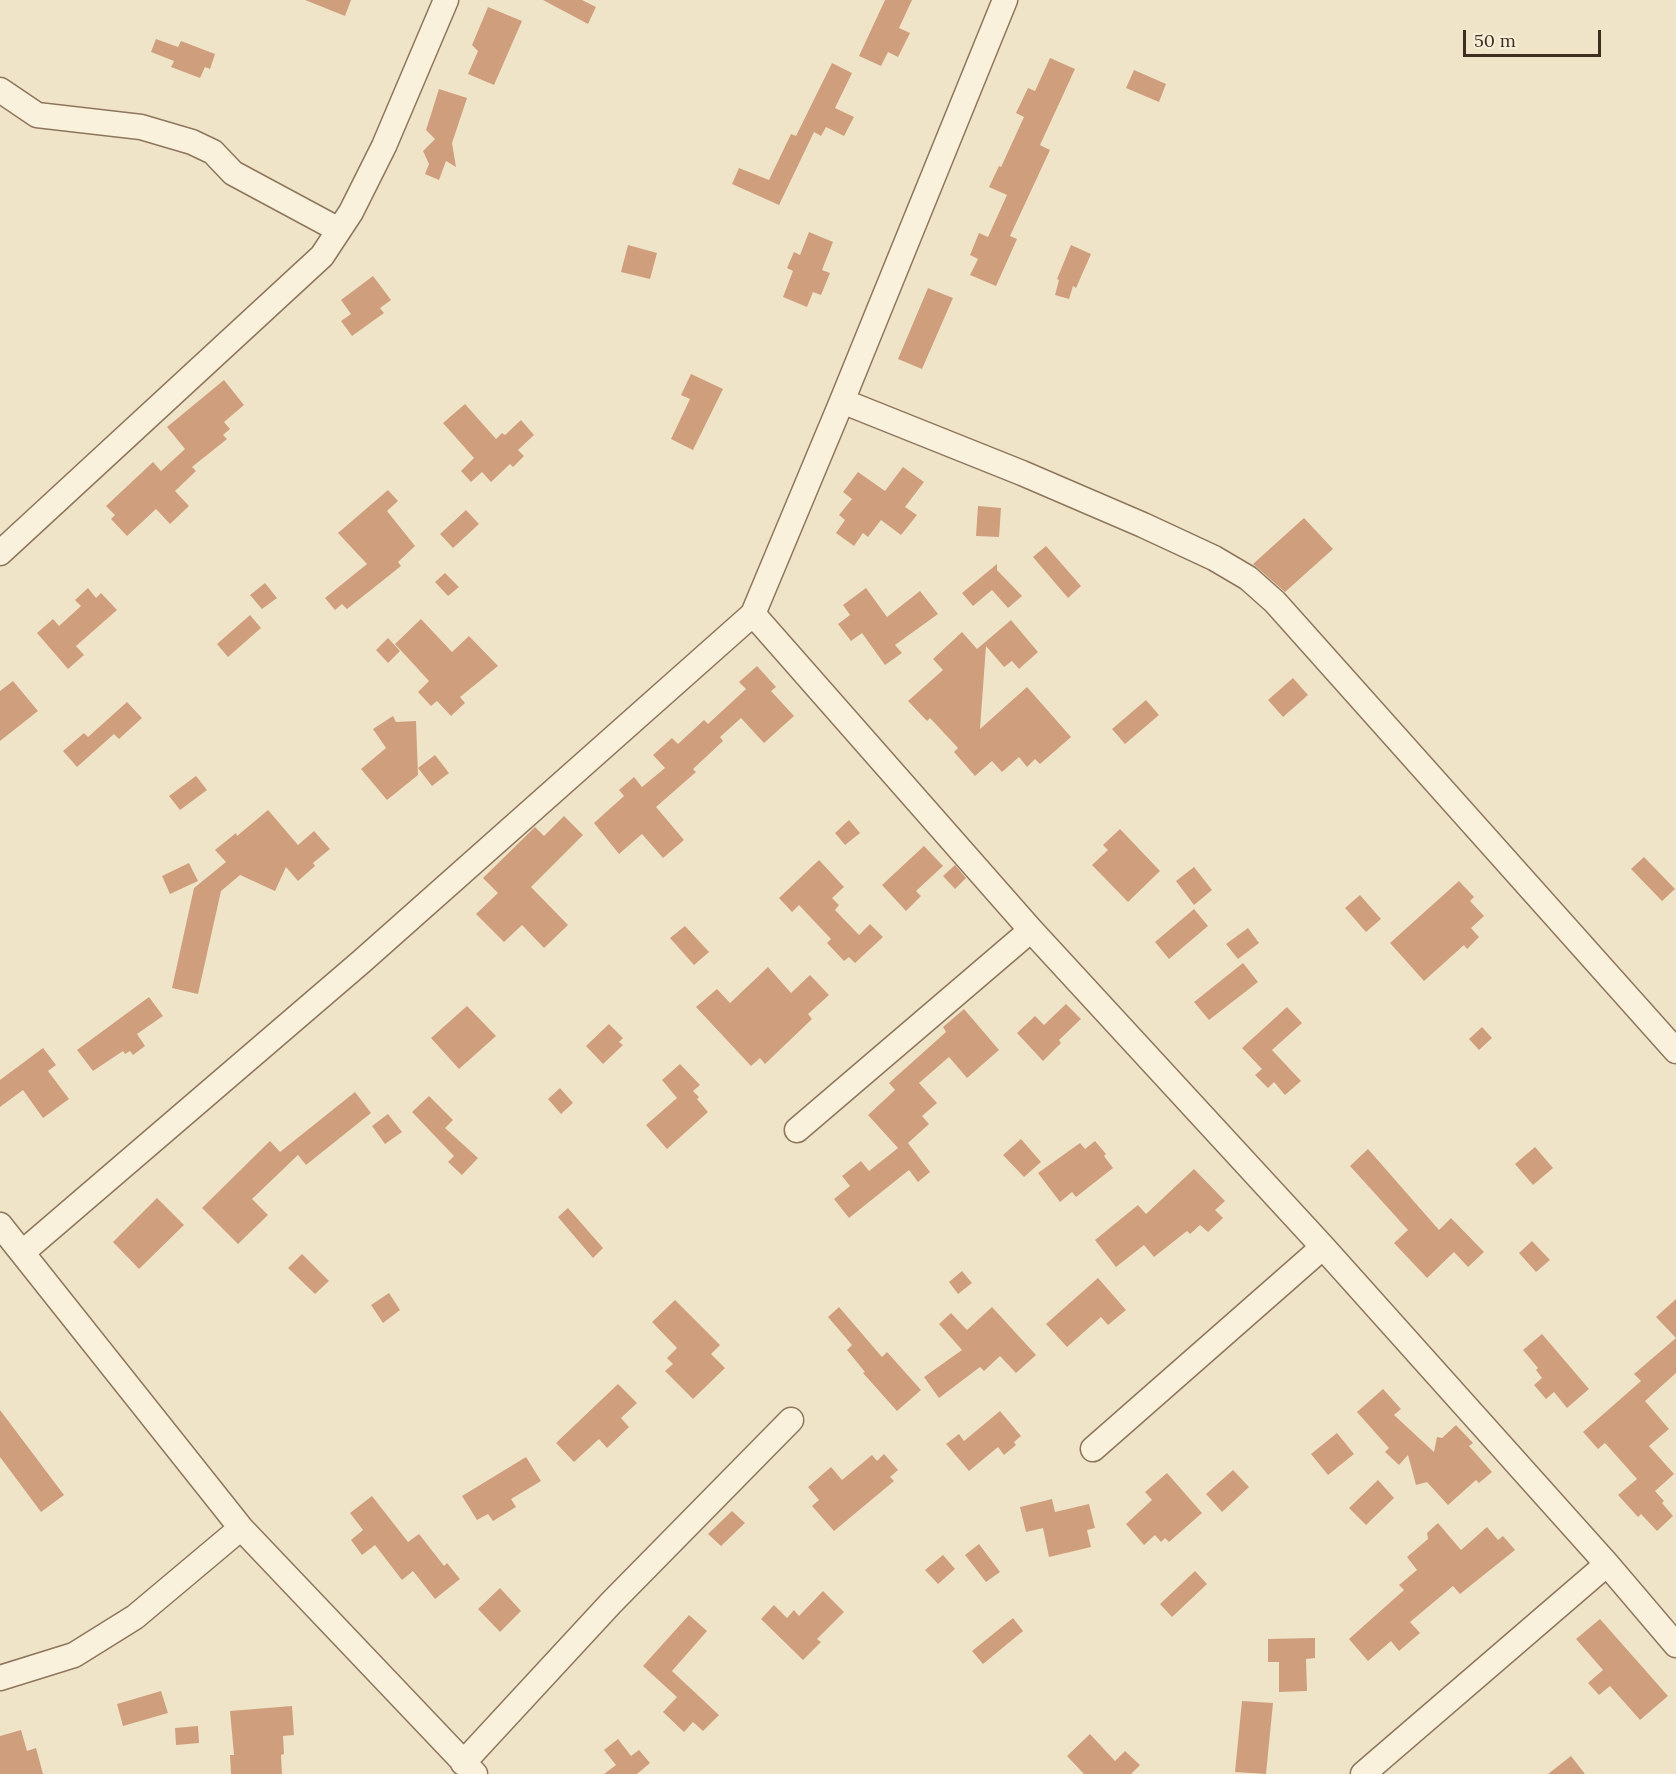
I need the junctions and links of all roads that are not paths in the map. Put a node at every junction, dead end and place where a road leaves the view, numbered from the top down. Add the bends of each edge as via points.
1 (446, 0) edge
2 (1005, 0) edge
3 (0, 90) edge
4 (339, 230) junction
5 (842, 401) junction
6 (0, 553) edge
7 (753, 614) junction
8 (1030, 930) junction
9 (1676, 1051) edge
10 (797, 1130) dead end
11 (0, 1224) edge
12 (1323, 1246) junction
13 (22, 1252) junction
14 (791, 1420) dead end
15 (1093, 1449) dead end
16 (241, 1528) junction
17 (1607, 1564) junction
18 (1676, 1645) edge
19 (0, 1678) edge
20 (469, 1769) edge
21 (1363, 1774) edge

1 - 4 street via 384,146
2 - 5 street
3 - 4 street via 37,115 141,128 192,142 213,152 233,173
4 - 6 street via 322,256
5 - 7 street
5 - 9 street via 1132,520 1248,578 1275,602
7 - 8 street
7 - 13 street via 361,962
8 - 10 street
8 - 12 street
11 - 13 street
12 - 15 street
12 - 17 street
13 - 16 street
14 - 20 street via 611,1603
16 - 19 street via 135,1617 74,1656
16 - 20 street
17 - 18 street
17 - 21 street

